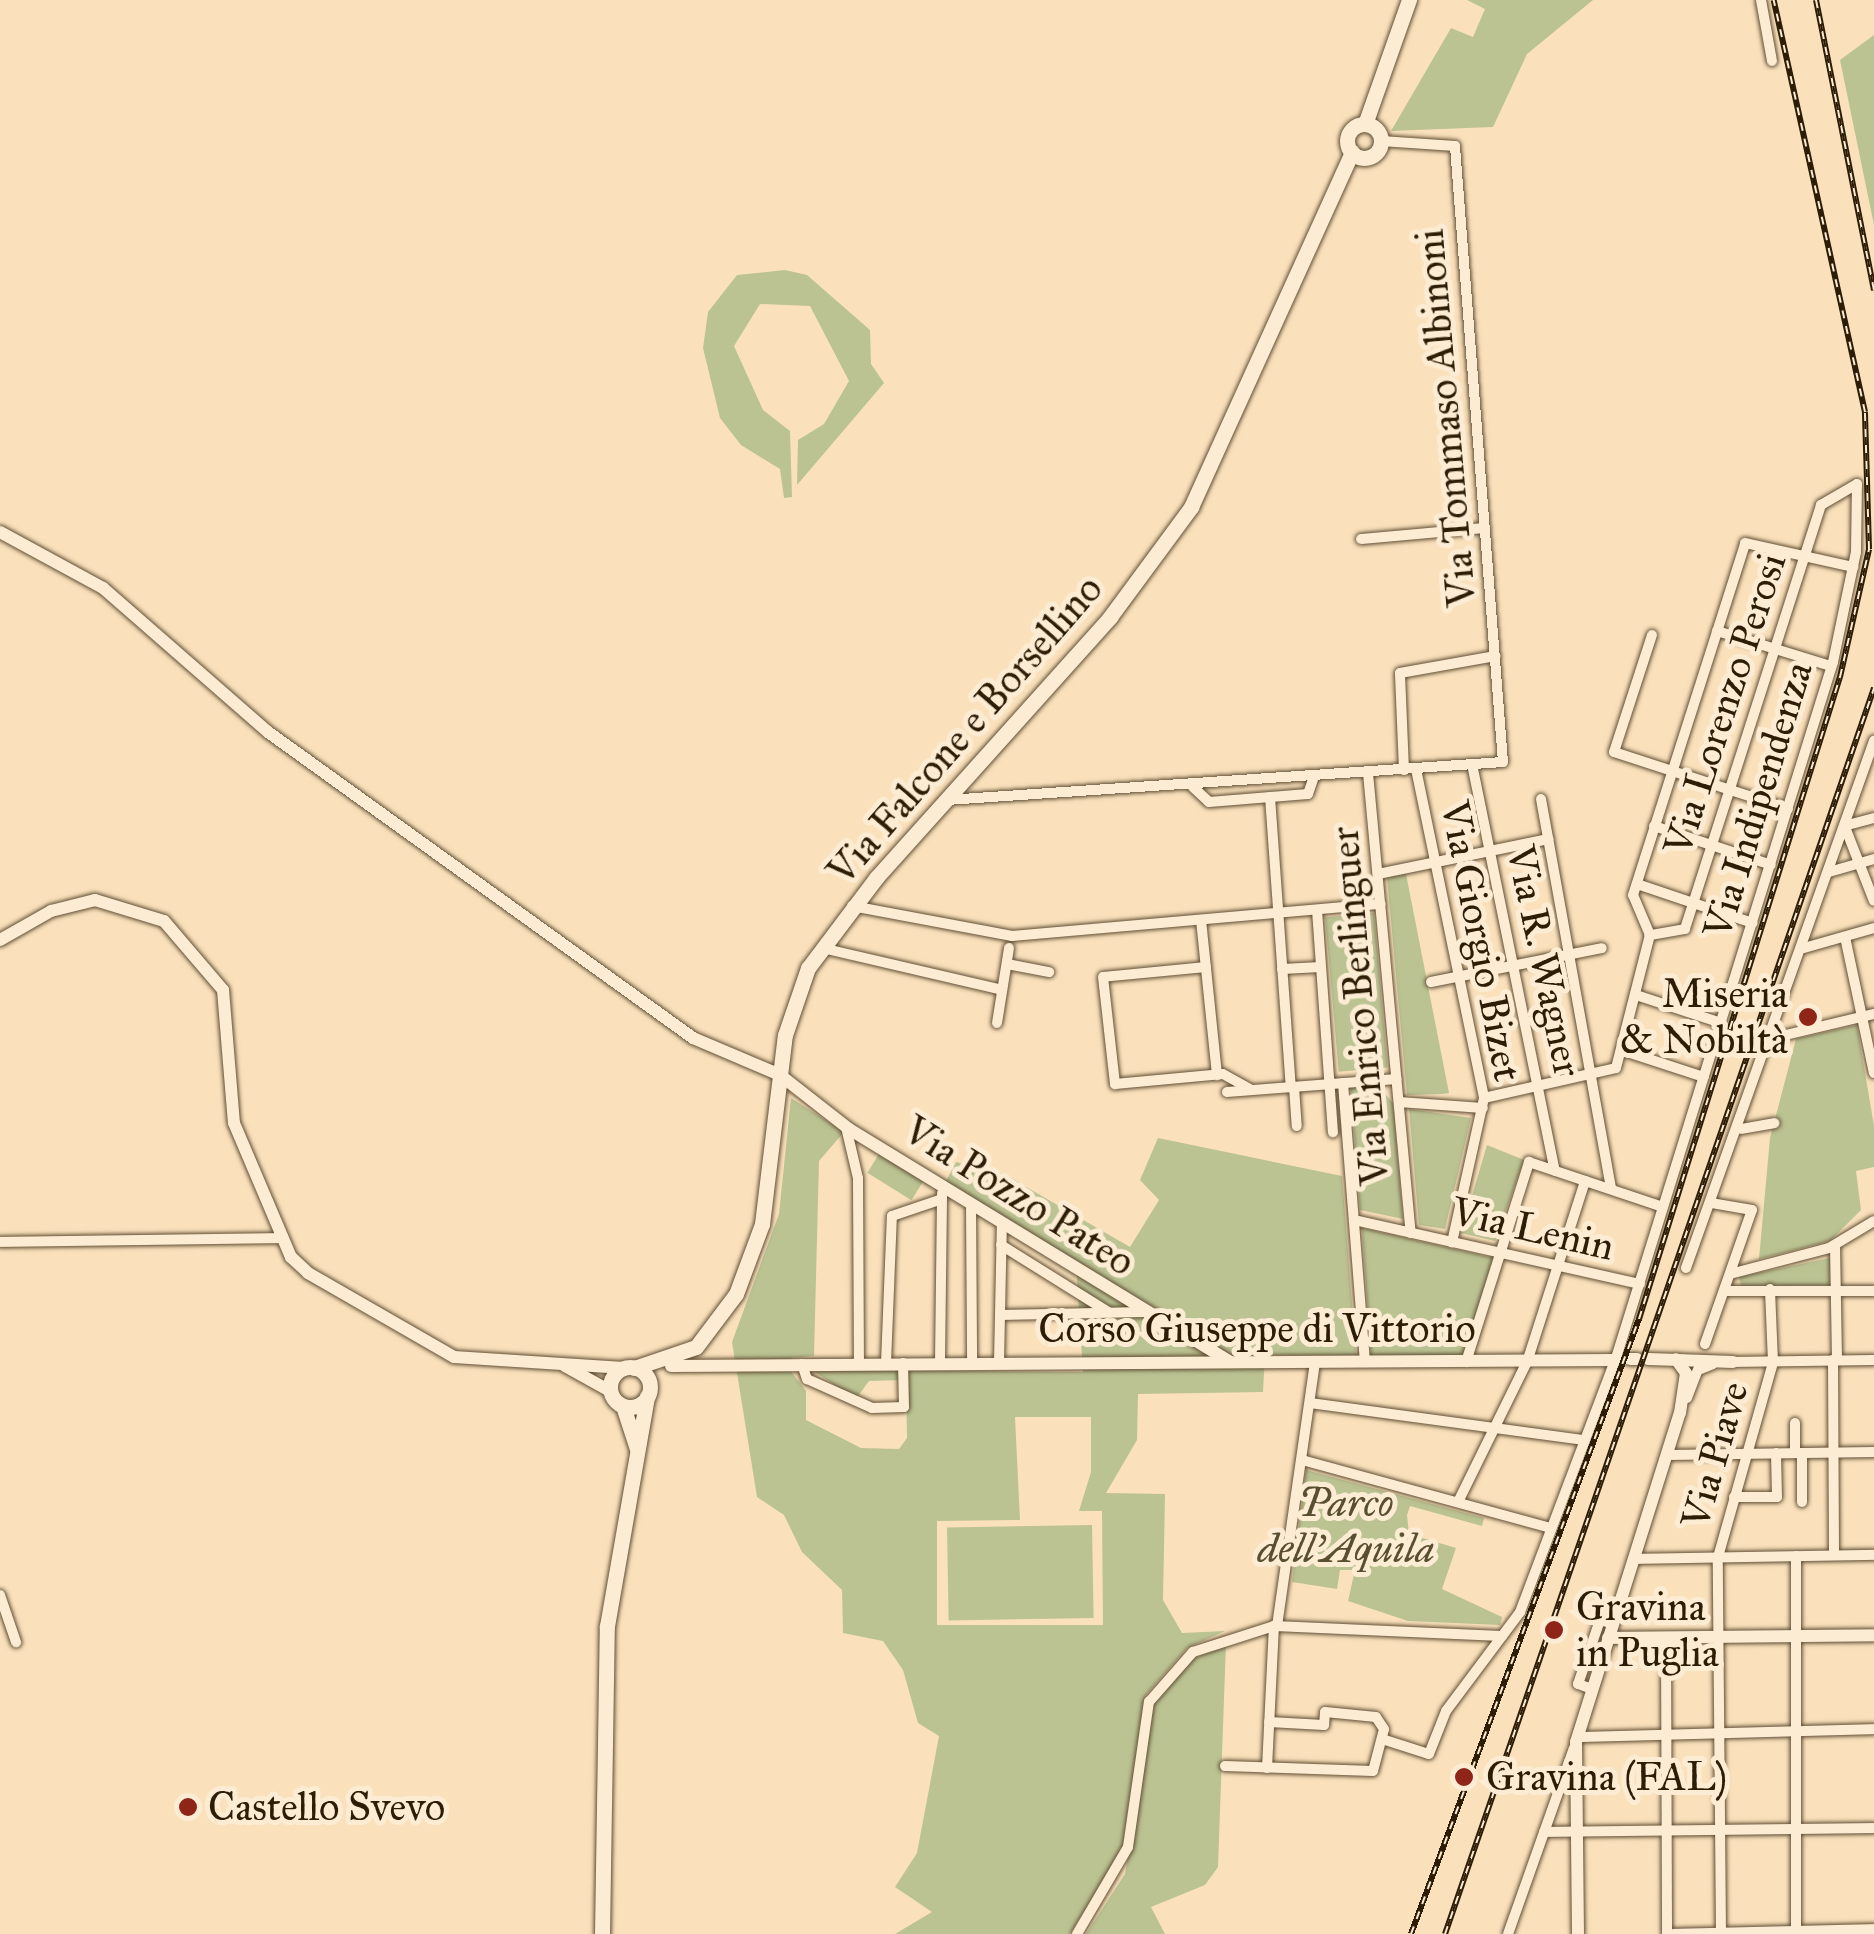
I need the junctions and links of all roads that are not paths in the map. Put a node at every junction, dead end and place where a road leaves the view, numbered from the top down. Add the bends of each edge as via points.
1 (1409, 0) edge
2 (1762, 0) edge
3 (1772, 61) dead end
4 (1364, 124) junction
5 (1381, 141) junction
6 (1352, 152) junction
7 (1857, 484) joint
8 (1485, 528) junction
9 (0, 532) edge
10 (1360, 539) dead end
11 (1804, 553) junction
12 (1853, 567) junction
13 (1717, 631) junction
14 (1652, 635) dead end
15 (1774, 649) junction
16 (1495, 656) junction
17 (1831, 666) junction
18 (1874, 743) edge
19 (1472, 764) junction
20 (1410, 770) junction
21 (1670, 771) junction
22 (1368, 773) junction
23 (1314, 777) junction
24 (1193, 787) junction
25 (1729, 790) junction
26 (1270, 797) junction
27 (1541, 799) dead end
28 (947, 800) junction
29 (1788, 809) junction
30 (1874, 818) edge
31 (1654, 826) junction
32 (1844, 826) junction
33 (1548, 839) junction
34 (1711, 845) junction
35 (1490, 851) junction
36 (1874, 860) edge
37 (1435, 862) junction
38 (1860, 863) junction
39 (1771, 865) junction
40 (1830, 872) junction
41 (1378, 874) junction
42 (1637, 884) junction
43 (1874, 901) edge
44 (1692, 902) junction
45 (1380, 904) junction
46 (852, 906) junction
47 (1316, 910) junction
48 (1278, 913) junction
49 (1201, 920) junction
50 (1753, 923) junction
51 (1874, 928) edge
52 (1650, 935) junction
53 (1845, 936) junction
54 (0, 940) edge
55 (1011, 942) junction
56 (822, 948) junction
57 (1602, 948) dead end
58 (1804, 948) junction
59 (1570, 953) junction
60 (1006, 964) junction
61 (1514, 964) junction
62 (1206, 967) junction
63 (1321, 967) junction
64 (1282, 970) junction
65 (1049, 972) dead end
66 (1459, 976) junction
67 (1431, 982) dead end
68 (1002, 990) junction
69 (1636, 995) junction
70 (1870, 1015) edge
71 (1721, 1023) junction
72 (996, 1024) dead end
73 (1773, 1038) junction
74 (1620, 1050) junction
75 (1592, 1073) junction
76 (1874, 1074) edge
77 (780, 1075) junction
78 (1218, 1075) junction
79 (1704, 1076) junction
80 (1397, 1079) junction
81 (1330, 1084) junction
82 (1343, 1084) junction
83 (1539, 1085) junction
84 (1292, 1087) junction
85 (1252, 1090) junction
86 (1228, 1092) dead end
87 (1400, 1102) junction
88 (1483, 1103) junction
89 (1774, 1123) dead end
90 (1296, 1126) dead end
91 (846, 1127) junction
92 (1741, 1129) junction
93 (1332, 1132) dead end
94 (1556, 1171) junction
95 (1585, 1180) junction
96 (1611, 1189) junction
97 (942, 1193) junction
98 (1711, 1203) junction
99 (971, 1205) junction
100 (1664, 1207) junction
101 (1354, 1220) junction
102 (1874, 1221) edge
103 (1002, 1224) junction
104 (1412, 1233) junction
105 (282, 1238) junction
106 (0, 1242) edge
107 (1452, 1242) junction
108 (1001, 1245) junction
109 (1835, 1246) junction
110 (1500, 1253) junction
111 (1559, 1266) junction
112 (1686, 1268) dead end
113 (1730, 1274) junction
114 (1640, 1284) junction
115 (1770, 1290) junction
116 (1836, 1290) junction
117 (1724, 1291) junction
118 (1874, 1291) edge
119 (1144, 1312) junction
120 (1110, 1313) junction
121 (1000, 1315) junction
122 (1706, 1344) dead end
123 (1629, 1359) junction
124 (1676, 1359) junction
125 (1835, 1360) junction
126 (1874, 1360) edge
127 (674, 1361) junction
128 (940, 1362) junction
129 (972, 1362) junction
130 (1000, 1362) junction
131 (1231, 1362) junction
132 (1315, 1362) junction
133 (1365, 1362) junction
134 (1466, 1362) junction
135 (1527, 1362) junction
136 (1733, 1362) junction
137 (1772, 1362) junction
138 (859, 1363) junction
139 (886, 1363) junction
140 (903, 1363) junction
141 (802, 1364) junction
142 (563, 1365) junction
143 (629, 1368) junction
144 (610, 1390) junction
145 (648, 1393) junction
146 (1310, 1402) junction
147 (622, 1406) junction
148 (1680, 1414) junction
149 (1795, 1422) dead end
150 (1496, 1428) junction
151 (1583, 1440) junction
152 (638, 1451) junction
153 (1874, 1452) edge
154 (1799, 1453) junction
155 (1834, 1453) junction
156 (1668, 1454) junction
157 (1746, 1454) junction
158 (1776, 1454) junction
159 (1302, 1460) junction
160 (1734, 1498) junction
161 (1458, 1502) junction
162 (1802, 1502) dead end
163 (1547, 1527) junction
164 (1874, 1555) edge
165 (1796, 1556) junction
166 (1834, 1556) junction
167 (1718, 1557) junction
168 (1634, 1559) junction
169 (0, 1595) edge
170 (1276, 1626) junction
171 (1610, 1631) junction
172 (1874, 1635) edge
173 (1502, 1636) junction
174 (1718, 1636) junction
175 (1794, 1636) junction
176 (1666, 1638) junction
177 (16, 1642) dead end
178 (1592, 1689) junction
179 (1269, 1722) junction
180 (1874, 1729) edge
181 (1796, 1730) junction
182 (1719, 1731) junction
183 (1666, 1732) junction
184 (1382, 1739) junction
185 (1577, 1740) junction
186 (1226, 1766) dead end
187 (1267, 1768) junction
188 (1874, 1828) edge
189 (1667, 1830) junction
190 (1720, 1830) junction
191 (1796, 1830) junction
192 (1577, 1831) junction
193 (1544, 1832) junction
194 (1874, 1929) edge
195 (1796, 1932) edge
196 (1721, 1933) edge
197 (602, 1934) edge
198 (1076, 1934) edge
199 (1508, 1934) edge
200 (1578, 1934) edge
201 (1670, 1934) edge

1 - 4 main road
2 - 3 street
4 - 5 main road
4 - 6 main road, Via Falcone e Borsellino via 1348,136
5 - 6 main road via 1368,157
5 - 8 street, Via Tommaso Albinoni via 1455,146
6 - 28 main road, Via Falcone e Borsellino via 1191,507 1110,617
7 - 11 street, Via Lorenzo Perosi via 1821,505
7 - 12 street, Via Indipendenza
8 - 10 street
8 - 16 street, Via Tommaso Albinoni
9 - 77 street, Via Pozzo Pateo via 103,588 268,732 668,1020
11 - 12 street
11 - 13 street via 1750,538
11 - 15 street, Via Lorenzo Perosi
12 - 17 street, Via Indipendenza
13 - 15 street
13 - 21 street
14 - 21 street via 1614,752
15 - 17 street
15 - 25 street, Via Lorenzo Perosi
16 - 19 street, Via Tommaso Albinoni via 1504,762
16 - 20 street, Via Giorgio Bizet via 1400,673
17 - 29 street, Via Indipendenza
18 - 32 street
19 - 20 street
19 - 35 street, Via R. Wagner
20 - 22 street
20 - 37 street, Via Giorgio Bizet
21 - 25 street
21 - 31 street
22 - 23 street
22 - 41 street, Via Enrico Berlinguer
23 - 24 street
23 - 26 street via 1312,792
24 - 26 street via 1209,802
24 - 28 street
25 - 29 street
25 - 34 street, Via Lorenzo Perosi
26 - 48 street
27 - 33 street
28 - 46 main road, Via Falcone e Borsellino
29 - 39 street, Via Indipendenza
30 - 32 street
31 - 34 street
31 - 42 street
32 - 38 street
32 - 40 street
33 - 35 street
33 - 59 street
34 - 39 street
34 - 44 street, Via Lorenzo Perosi
35 - 37 street
35 - 61 street, Via R. Wagner
36 - 38 street
37 - 41 street
37 - 66 street, Via Giorgio Bizet
38 - 40 street
38 - 43 street
39 - 50 street, Via Indipendenza
40 - 58 street
41 - 45 street, Via Enrico Berlinguer
42 - 44 street
42 - 52 street via 1634,902
44 - 50 street
44 - 52 street, Via Lorenzo Perosi via 1685,928
45 - 47 street
45 - 80 street, Via Enrico Berlinguer
46 - 55 street
46 - 56 main road, Via Falcone e Borsellino
47 - 48 street
47 - 63 street
48 - 49 street
48 - 64 street
49 - 55 street
49 - 62 street
50 - 71 street, Via Indipendenza
51 - 53 street
52 - 69 street
53 - 58 street
53 - 70 street
54 - 105 street via 51,911 95,900 150,914 197,949 228,1015 234,1123
55 - 60 street
56 - 68 street
56 - 77 main road, Via Falcone e Borsellino via 795,998
57 - 59 street
58 - 73 street
59 - 61 street
59 - 75 street
60 - 65 street
60 - 68 street
61 - 66 street
61 - 83 street, Via R. Wagner
62 - 78 street
62 - 78 street via 1103,978 1115,1084
63 - 64 street
63 - 81 street
64 - 84 street
66 - 67 street
66 - 88 street, Via Giorgio Bizet
68 - 72 street
69 - 71 street
69 - 74 street
70 - 73 street
70 - 76 street
71 - 79 street, Via Indipendenza
73 - 92 street
74 - 75 street via 1616,1068
74 - 79 street
75 - 83 street
75 - 96 street
77 - 91 street, Via Pozzo Pateo
77 - 127 main road, Via Falcone e Borsellino via 770,1180 747,1268 723,1318
78 - 85 street
79 - 100 street, Via Indipendenza
80 - 82 street
80 - 87 street, Via Enrico Berlinguer
81 - 82 street
81 - 84 street
81 - 93 street
82 - 101 street
83 - 88 street
83 - 94 street, Via R. Wagner
84 - 85 street
84 - 90 street
85 - 86 street
87 - 88 street
87 - 104 street, Via Enrico Berlinguer
88 - 107 street, Via Giorgio Bizet
89 - 92 street
91 - 97 street, Via Pozzo Pateo
91 - 138 street via 858,1191
92 - 98 street
94 - 95 street
94 - 110 street via 1529,1162
95 - 96 street
95 - 111 street
96 - 100 street
97 - 99 street, Via Pozzo Pateo
97 - 128 street
97 - 139 street via 892,1216
98 - 112 street
98 - 113 street via 1752,1210
99 - 103 street, Via Pozzo Pateo
99 - 129 street
100 - 114 street, Via Indipendenza
101 - 104 street, Via Lenin
101 - 133 street
102 - 109 street
103 - 108 street
103 - 119 street, Via Pozzo Pateo
104 - 107 street, Via Lenin
105 - 106 street
105 - 142 street via 308,1273 429,1347 493,1364
107 - 110 street, Via Lenin
108 - 120 street, Via Pozzo Pateo
108 - 121 street
109 - 113 street
109 - 116 street
110 - 111 street, Via Lenin
110 - 134 street
111 - 114 street, Via Lenin
111 - 135 street
113 - 117 street
114 - 123 street, Via Indipendenza
115 - 116 street
115 - 117 street
115 - 137 street, Via Piave
116 - 118 street
116 - 125 street
117 - 122 street
119 - 120 street
119 - 131 street, Via Pozzo Pateo
120 - 121 street
121 - 130 street
123 - 124 street, Corso Giuseppe di Vittorio
123 - 135 street, Corso Giuseppe di Vittorio
123 - 151 street, Via Indipendenza
124 - 136 street, Corso Giuseppe di Vittorio
124 - 148 street via 1686,1373
125 - 126 street
125 - 137 street
125 - 155 street
127 - 141 street, Corso Giuseppe di Vittorio
127 - 143 main road, Via Falcone e Borsellino
127 - 145 main road, Via Falcone e Borsellino
128 - 129 street, Corso Giuseppe di Vittorio
128 - 140 street, Corso Giuseppe di Vittorio
129 - 130 street, Corso Giuseppe di Vittorio
130 - 131 street, Corso Giuseppe di Vittorio
131 - 132 street, Corso Giuseppe di Vittorio
132 - 133 street, Corso Giuseppe di Vittorio
132 - 146 street
133 - 134 street, Corso Giuseppe di Vittorio
134 - 135 street, Corso Giuseppe di Vittorio
135 - 150 street
136 - 137 street
136 - 148 street via 1701,1367
137 - 157 street, Via Piave
138 - 139 street, Corso Giuseppe di Vittorio
138 - 141 street, Corso Giuseppe di Vittorio
139 - 140 street, Corso Giuseppe di Vittorio
140 - 141 street via 904,1407 872,1408 807,1379
142 - 143 street
142 - 144 street
143 - 144 main road
143 - 145 main road
144 - 147 main road
145 - 147 main road
145 - 152 main road
146 - 150 street
146 - 159 street
147 - 152 main road
148 - 156 street
149 - 154 street
150 - 151 street
150 - 161 street
151 - 163 street, Via Indipendenza
152 - 197 main road via 607,1626
153 - 155 street
154 - 155 street
154 - 158 street
154 - 162 street
155 - 166 street
156 - 157 street
156 - 168 street
157 - 158 street
157 - 160 street, Via Piave
158 - 160 street via 1777,1497
159 - 161 street
159 - 170 street
160 - 167 street, Via Piave
161 - 163 street
163 - 173 street, Via Indipendenza via 1521,1610
164 - 166 street
165 - 166 street
165 - 167 street
165 - 175 street
167 - 168 street
167 - 174 street, Via Piave
168 - 171 street
169 - 177 street
170 - 173 street
170 - 179 street
170 - 198 street via 1202,1646 1150,1702 1128,1847
171 - 176 street
171 - 178 street
171 - 178 street via 1600,1620 1578,1684
172 - 175 street
173 - 184 street, Via Indipendenza via 1446,1712 1429,1754
174 - 175 street
174 - 176 street
174 - 182 street, Via Piave
175 - 181 street
176 - 183 street
178 - 185 street
179 - 184 street via 1373,1716
179 - 187 street
180 - 181 street
181 - 182 street
181 - 191 street
182 - 183 street
182 - 190 street, Via Piave
183 - 185 street
183 - 189 street
184 - 187 street via 1369,1774
185 - 192 street
185 - 193 street
186 - 187 street
188 - 191 street
189 - 190 street
189 - 192 street
189 - 201 street
190 - 191 street
190 - 196 street, Via Piave
191 - 195 street
192 - 193 street
192 - 200 street
193 - 199 street
194 - 195 street
195 - 196 street
196 - 201 street

